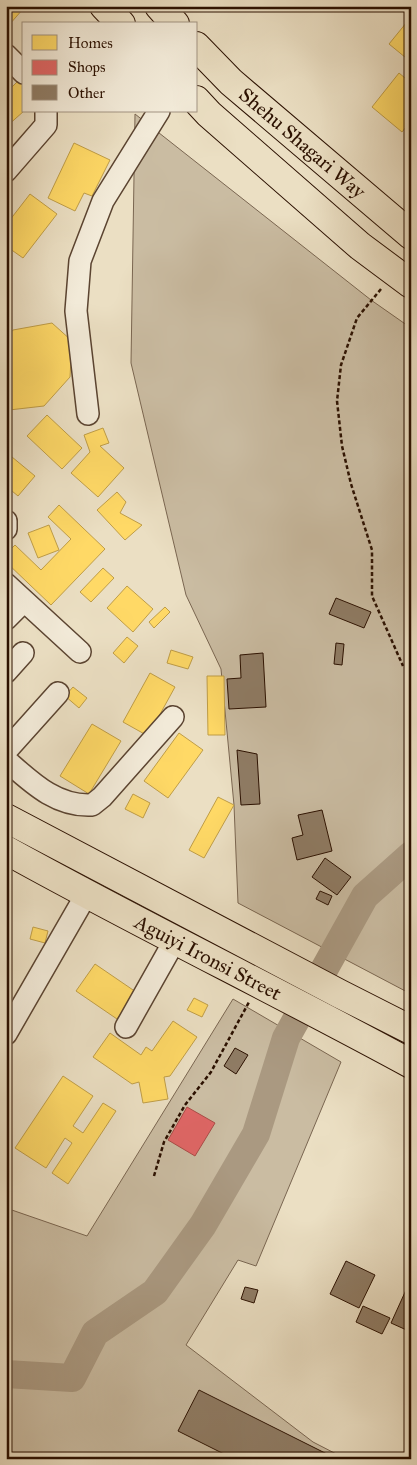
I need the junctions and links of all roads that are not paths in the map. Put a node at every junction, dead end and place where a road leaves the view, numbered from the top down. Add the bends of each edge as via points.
1 (104, 6) edge
2 (159, 6) edge
3 (119, 22) edge
4 (173, 22) edge
5 (198, 48) edge
6 (6, 55) edge
7 (22, 71) edge
8 (198, 102) edge
9 (46, 112) edge
10 (158, 112) edge
11 (6, 171) edge
12 (411, 235) edge
13 (403, 278) edge
14 (88, 414) dead end
15 (6, 522) edge
16 (6, 529) edge
17 (6, 584) edge
18 (24, 600) junction
19 (6, 618) edge
20 (80, 652) dead end
21 (23, 653) dead end
22 (6, 672) edge
23 (58, 694) dead end
24 (173, 717) dead end
25 (8, 749) edge
26 (6, 818) edge
27 (6, 850) edge
28 (86, 895) junction
29 (175, 940) junction
30 (126, 1027) dead end
31 (411, 1030) edge
32 (6, 1034) edge
33 (411, 1064) edge

1 - 3 main road
2 - 4 main road
5 - 12 main road, Shehu Shagari Way via 230,82
6 - 7 street
8 - 13 main road, Shehu Shagari Way via 360,246
9 - 11 street via 46,124
10 - 14 street via 103,201 80,261 76,310
15 - 16 street
17 - 18 street
18 - 19 street
18 - 20 street
21 - 22 street
23 - 25 street
24 - 25 street via 92,805 69,803 36,786
26 - 31 main road, Aguiyi Ironsi Street
27 - 28 main road, Aguiyi Ironsi Street
28 - 29 main road, Aguiyi Ironsi Street
28 - 32 street
29 - 30 street
29 - 33 main road, Aguiyi Ironsi Street

